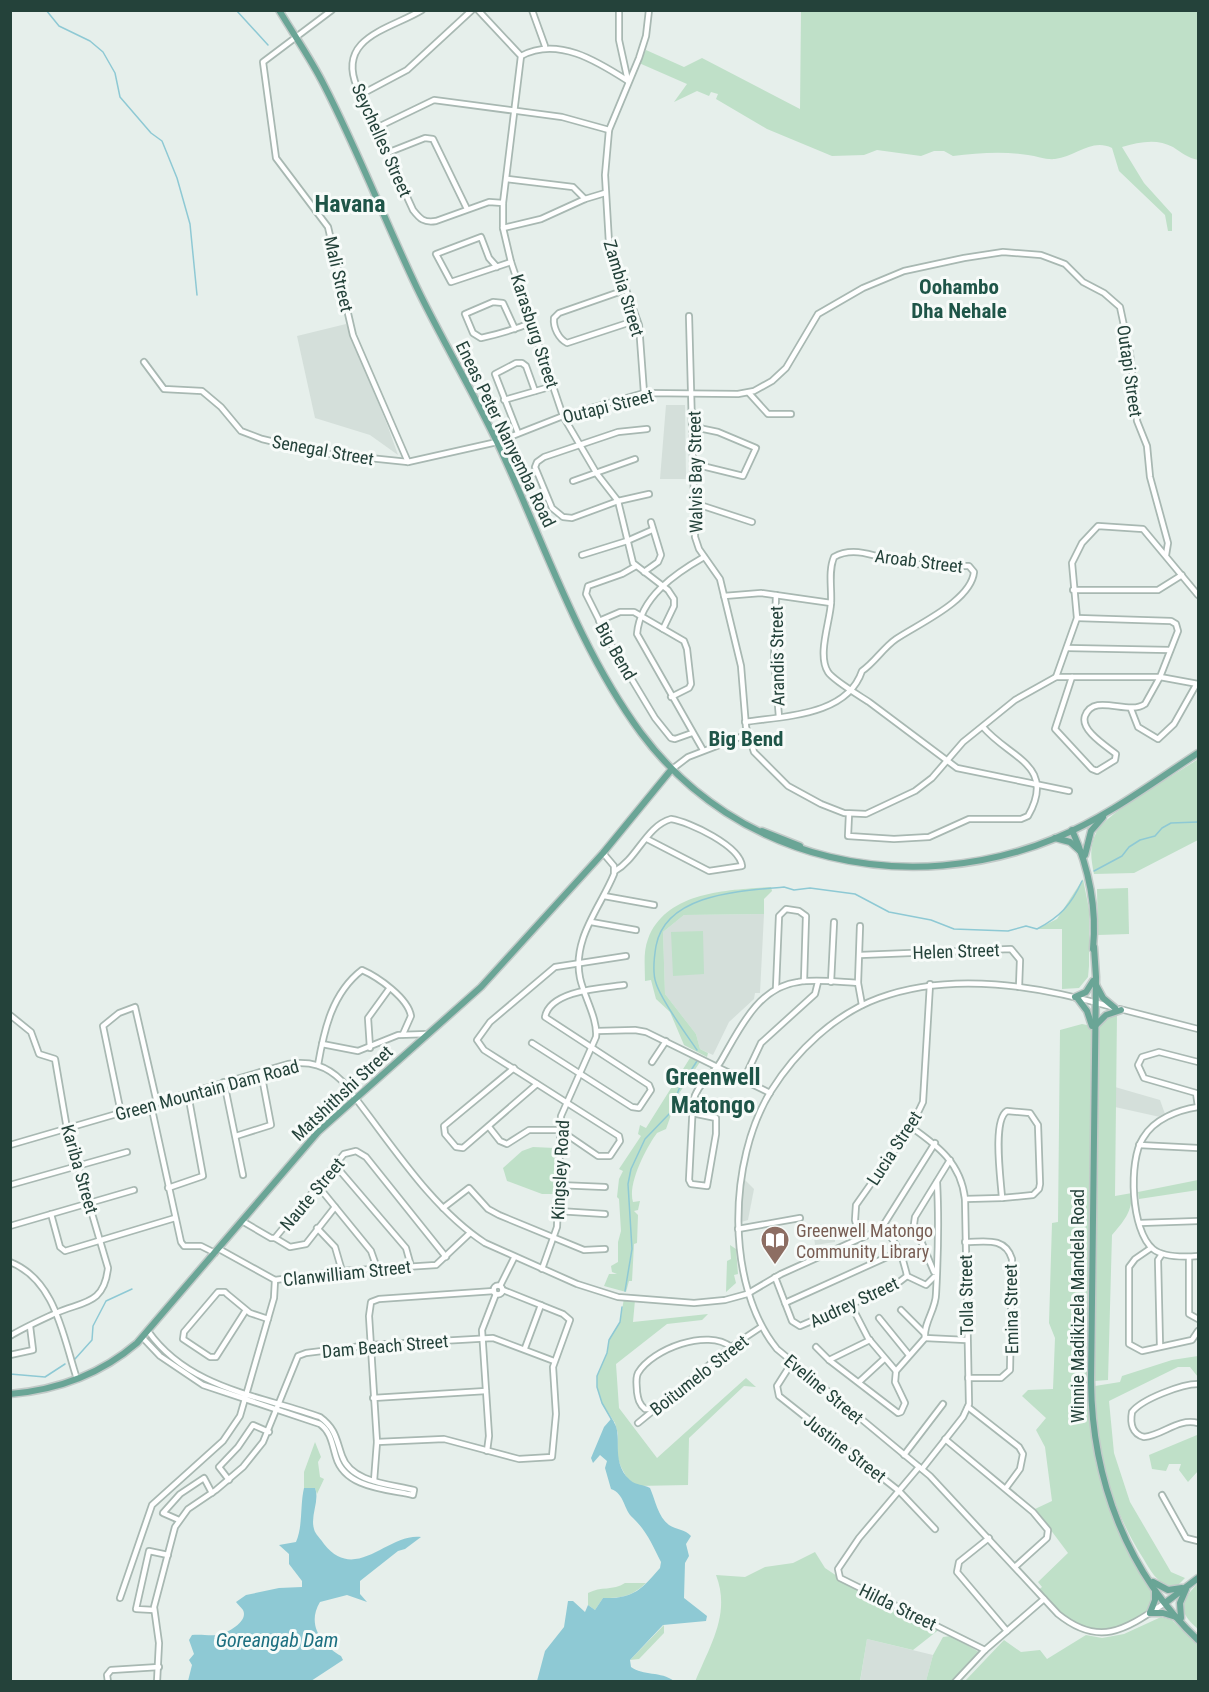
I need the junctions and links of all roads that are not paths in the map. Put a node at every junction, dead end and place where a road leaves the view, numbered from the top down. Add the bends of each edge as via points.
1 (279, 10) edge
2 (332, 10) edge
3 (422, 10) edge
4 (472, 10) edge
5 (478, 10) edge
6 (532, 10) edge
7 (619, 10) edge
8 (649, 10) edge
9 (296, 37) junction
10 (545, 46) junction
11 (521, 56) junction
12 (628, 81) junction
13 (360, 95) junction
14 (513, 112) junction
15 (376, 128) junction
16 (609, 130) junction
17 (387, 153) junction
18 (507, 179) junction
19 (606, 192) junction
20 (585, 199) junction
21 (503, 203) junction
22 (467, 209) junction
23 (503, 228) junction
24 (511, 262) junction
25 (497, 267) junction
26 (625, 290) junction
27 (689, 316) dead end
28 (637, 320) junction
29 (533, 322) junction
30 (515, 329) junction
31 (144, 362) dead end
32 (553, 386) junction
33 (535, 391) junction
34 (644, 393) junction
35 (693, 393) junction
36 (749, 393) junction
37 (504, 400) junction
38 (791, 414) dead end
39 (563, 416) junction
40 (694, 427) junction
41 (647, 429) dead end
42 (518, 433) junction
43 (497, 442) junction
44 (581, 447) junction
45 (634, 459) dead end
46 (408, 462) junction
47 (694, 464) junction
48 (597, 474) junction
49 (573, 481) dead end
50 (650, 494) dead end
51 (618, 501) junction
52 (694, 503) junction
53 (651, 522) dead end
54 (752, 522) dead end
55 (652, 530) junction
56 (627, 541) junction
57 (582, 555) dead end
58 (1166, 555) junction
59 (705, 557) junction
60 (636, 566) junction
61 (644, 572) junction
62 (1182, 575) junction
63 (662, 586) junction
64 (1073, 590) junction
65 (776, 595) junction
66 (1198, 595) edge
67 (724, 596) junction
68 (831, 603) junction
69 (642, 616) junction
70 (1077, 618) junction
71 (599, 621) junction
72 (663, 629) junction
73 (1067, 648) junction
74 (1170, 650) junction
75 (1056, 677) junction
76 (1072, 677) junction
77 (1160, 677) junction
78 (1197, 684) edge
79 (851, 689) junction
80 (671, 697) junction
81 (1131, 709) junction
82 (779, 717) junction
83 (745, 722) junction
84 (983, 727) junction
85 (692, 733) junction
86 (748, 734) junction
87 (703, 750) junction
88 (1198, 753) edge
89 (946, 761) junction
90 (671, 770) junction
91 (1036, 784) junction
92 (1069, 791) dead end
93 (1108, 812) junction
94 (849, 814) junction
95 (1072, 830) junction
96 (1055, 838) junction
97 (647, 839) junction
98 (603, 853) junction
99 (1084, 857) junction
100 (615, 871) junction
101 (604, 896) junction
102 (654, 905) dead end
103 (591, 922) junction
104 (834, 922) dead end
105 (860, 926) dead end
106 (636, 930) dead end
107 (860, 955) junction
108 (626, 956) dead end
109 (578, 963) junction
110 (804, 981) junction
111 (818, 982) junction
112 (831, 982) junction
113 (858, 982) junction
114 (1094, 983) junction
115 (930, 984) junction
116 (624, 985) dead end
117 (1019, 987) junction
118 (776, 988) junction
119 (388, 989) junction
120 (583, 991) junction
121 (1076, 998) junction
122 (1094, 1002) junction
123 (862, 1005) junction
124 (1118, 1009) junction
125 (10, 1015) edge
126 (1093, 1026) junction
127 (1198, 1029) edge
128 (597, 1031) junction
129 (403, 1034) junction
130 (428, 1034) junction
131 (666, 1041) junction
132 (322, 1044) junction
133 (532, 1044) dead end
134 (370, 1048) junction
135 (593, 1048) junction
136 (652, 1062) dead end
137 (1198, 1062) edge
138 (318, 1065) junction
139 (718, 1066) junction
140 (514, 1068) junction
141 (261, 1072) junction
142 (582, 1074) junction
143 (744, 1079) junction
144 (224, 1082) junction
145 (537, 1084) junction
146 (770, 1093) junction
147 (188, 1094) junction
148 (356, 1098) junction
149 (567, 1102) junction
150 (157, 1103) junction
151 (151, 1105) junction
152 (1198, 1107) edge
153 (121, 1113) junction
154 (692, 1113) junction
155 (489, 1127) junction
156 (911, 1127) junction
157 (67, 1129) junction
158 (560, 1130) junction
159 (236, 1137) junction
160 (935, 1143) junction
161 (10, 1145) edge
162 (1139, 1145) junction
163 (1198, 1148) edge
164 (127, 1152) dead end
165 (950, 1160) junction
166 (335, 1165) junction
167 (79, 1166) junction
168 (243, 1175) dead end
169 (936, 1182) junction
170 (10, 1185) edge
171 (558, 1185) junction
172 (318, 1186) junction
173 (605, 1186) dead end
174 (168, 1188) junction
175 (134, 1190) dead end
176 (1002, 1198) junction
177 (965, 1199) junction
178 (89, 1203) junction
179 (335, 1208) junction
180 (443, 1208) junction
181 (558, 1211) junction
182 (51, 1214) junction
183 (605, 1214) dead end
184 (175, 1218) junction
185 (800, 1218) dead end
186 (242, 1221) junction
187 (1198, 1221) edge
188 (1140, 1223) junction
189 (10, 1226) edge
190 (317, 1228) junction
191 (738, 1229) junction
192 (881, 1229) junction
193 (470, 1233) junction
194 (860, 1237) junction
195 (275, 1238) junction
196 (555, 1238) junction
197 (101, 1241) junction
198 (965, 1242) junction
199 (1151, 1248) junction
200 (605, 1249) dead end
201 (217, 1251) junction
202 (898, 1252) junction
203 (1162, 1254) junction
204 (1198, 1256) edge
205 (446, 1257) junction
206 (1189, 1257) junction
207 (514, 1258) junction
208 (10, 1262) edge
209 (411, 1266) junction
210 (377, 1268) junction
211 (542, 1269) junction
212 (342, 1271) junction
213 (935, 1275) junction
214 (907, 1276) junction
215 (775, 1277) junction
216 (275, 1280) junction
217 (502, 1288) junction
218 (495, 1293) junction
219 (747, 1294) junction
220 (785, 1303) junction
221 (541, 1305) junction
222 (851, 1305) junction
223 (246, 1310) junction
224 (901, 1310) dead end
225 (55, 1314) junction
226 (879, 1318) dead end
227 (268, 1319) junction
228 (1198, 1319) edge
229 (30, 1326) junction
230 (761, 1327) junction
231 (148, 1331) junction
232 (1198, 1331) edge
233 (10, 1336) edge
234 (925, 1336) junction
235 (143, 1338) junction
236 (482, 1338) junction
237 (870, 1340) junction
238 (966, 1340) junction
239 (370, 1345) junction
240 (1161, 1346) junction
241 (731, 1347) junction
242 (816, 1347) dead end
243 (525, 1348) junction
244 (10, 1355) edge
245 (909, 1355) junction
246 (884, 1359) junction
247 (829, 1360) junction
248 (554, 1361) junction
249 (791, 1364) junction
250 (897, 1371) junction
251 (968, 1378) junction
252 (77, 1379) junction
253 (859, 1382) junction
254 (1198, 1384) edge
255 (486, 1391) junction
256 (10, 1394) edge
257 (247, 1397) junction
258 (374, 1398) junction
259 (943, 1404) dead end
260 (279, 1406) junction
261 (968, 1407) junction
262 (652, 1409) junction
263 (638, 1423) dead end
264 (1198, 1423) edge
265 (269, 1432) junction
266 (945, 1439) junction
267 (377, 1442) junction
268 (487, 1450) junction
269 (904, 1455) junction
270 (920, 1468) junction
271 (229, 1480) junction
272 (373, 1483) junction
273 (1006, 1488) junction
274 (899, 1491) junction
275 (212, 1493) junction
276 (1162, 1495) dead end
277 (179, 1520) junction
278 (935, 1529) dead end
279 (989, 1538) junction
280 (1198, 1541) edge
281 (168, 1555) junction
282 (1016, 1566) junction
283 (1198, 1578) edge
284 (1153, 1585) junction
285 (1188, 1586) junction
286 (120, 1598) dead end
287 (1044, 1599) junction
288 (1166, 1602) junction
289 (154, 1610) junction
290 (1150, 1613) junction
291 (1180, 1618) junction
292 (1007, 1631) junction
293 (1198, 1638) edge
294 (985, 1650) junction
295 (159, 1667) junction
296 (108, 1682) edge
297 (158, 1682) edge
298 (955, 1682) edge

1 - 9 main road, Eneas Peter Nanyemba Road
2 - 9 street
3 - 13 street, Seychelles Street via 366,38 353,64
4 - 13 street via 407,70
5 - 11 street
6 - 10 street
7 - 12 street
8 - 12 street, Zambia Street via 644,41
9 - 43 main road, Eneas Peter Nanyemba Road via 325,86 417,287
9 - 46 street, Mali Street via 263,62 276,158 328,227 353,335
10 - 11 street
10 - 12 street via 591,60
11 - 14 street, Karasburg Street
12 - 16 street, Zambia Street
13 - 15 street, Seychelles Street
14 - 15 street via 434,100
14 - 16 street via 562,117
14 - 18 street, Karasburg Street
15 - 17 street, Seychelles Street
16 - 19 street, Zambia Street
17 - 22 street, Seychelles Street via 420,219 436,221
17 - 22 street via 425,138 433,139
18 - 20 street via 575,188
18 - 21 street, Karasburg Street
19 - 20 street
19 - 26 street, Zambia Street via 609,243
20 - 23 street via 540,219
21 - 22 street, Seychelles Street via 489,202
21 - 23 street, Karasburg Street
23 - 24 street, Karasburg Street
24 - 25 street
24 - 29 street, Karasburg Street
25 - 25 street via 451,282 436,254 482,237 489,258
26 - 28 street, Zambia Street
26 - 28 street via 559,313 554,318 556,329 567,343
27 - 35 street, Walvis Bay Street
28 - 34 street, Zambia Street
29 - 30 street
29 - 32 street, Karasburg Street
30 - 30 street via 481,338 473,333 465,314 493,302 503,303
31 - 46 street, Senegal Street via 164,389 202,391 241,431 303,450
32 - 33 street
32 - 39 street, Karasburg Street
33 - 37 street
33 - 37 street via 526,366 516,363 495,374
34 - 35 street, Outapi Street
34 - 39 street, Outapi Street
35 - 36 street, Outapi Street
35 - 40 street, Walvis Bay Street
36 - 38 street via 768,414
36 - 58 street, Outapi Street via 786,368 819,314 863,288 911,269 1003,252 1059,260 1120,307 1137,421 1147,446 1151,483 1168,543
37 - 42 street
39 - 42 street, Outapi Street
39 - 44 street, Karasburg Street
40 - 47 street, Walvis Bay Street
40 - 47 street via 756,448 742,476
41 - 44 street via 618,432
42 - 43 street, Outapi Street
43 - 46 street, Senegal Street
43 - 90 main road, Eneas Peter Nanyemba Road via 594,659 640,731
44 - 48 street, Karasburg Street
44 - 51 street via 544,457 535,467 555,513 572,518
45 - 48 street
47 - 52 street, Walvis Bay Street
48 - 49 street
48 - 51 street, Karasburg Street
50 - 51 street
51 - 56 street, Karasburg Street
52 - 54 street
52 - 59 street, Walvis Bay Street via 695,537
53 - 55 street
55 - 56 street
55 - 61 street via 662,555
56 - 57 street
56 - 60 street, Karasburg Street
58 - 62 street
58 - 64 street via 1141,528 1098,526 1074,557
59 - 63 street
59 - 67 street, Walvis Bay Street via 718,573
60 - 61 street
60 - 71 street, Big Bend via 586,587
61 - 63 street
62 - 64 street via 1158,590
62 - 66 street
63 - 69 street
63 - 72 street via 674,603
64 - 70 street
65 - 67 street via 761,592
65 - 68 street
65 - 82 street, Arandis Street via 774,658
67 - 83 street, Walvis Bay Street via 741,666
68 - 79 street, Aroab Street via 825,664 829,675
68 - 79 street, Aroab Street via 832,561 838,555 872,554 896,562 969,566 974,572 967,588 937,615 895,640 862,671
69 - 71 street via 627,611
69 - 72 street
69 - 80 street via 637,634
70 - 73 street
70 - 74 street via 1171,621 1178,631
71 - 85 street, Big Bend via 670,738
72 - 80 street via 685,644 692,679 689,688
73 - 74 street
73 - 75 street
74 - 77 street
75 - 76 street, Walvis Bay Street
75 - 84 street, Walvis Bay Street via 1015,699
76 - 77 street, Walvis Bay Street
76 - 81 street via 1055,729 1095,771 1116,760 1116,754 1086,727 1086,713 1090,708 1105,705
77 - 78 street, Walvis Bay Street
77 - 81 street via 1146,704
78 - 81 street via 1178,718 1158,739 1138,728
79 - 82 street via 832,704
79 - 89 street
80 - 85 street
82 - 83 street
83 - 86 street, Walvis Bay Street
84 - 89 street, Walvis Bay Street
84 - 91 street via 1026,761 1035,772
85 - 87 street
86 - 87 street
86 - 94 street, Walvis Bay Street via 759,759 788,786
87 - 90 street
88 - 93 main road
89 - 91 street via 970,772
89 - 94 street, Walvis Bay Street via 933,778 897,801 866,814
90 - 96 main road, Eneas Peter Nanyemba Road via 710,801 778,842 814,853 887,866 931,867 1000,857
90 - 98 main road, Matshithshi Street
91 - 92 street
91 - 94 street via 1033,807 1024,818 969,819 929,837 851,837
93 - 95 main road
93 - 99 main road via 1091,831
95 - 96 main road, Eneas Peter Nanyemba Road
95 - 99 main road, Winnie Madikizela Mandela Road
96 - 99 main road via 1070,842
97 - 97 street via 663,822 676,820 730,846 742,866 709,871
97 - 100 street
98 - 100 street
98 - 130 main road, Matshithshi Street via 481,987
99 - 114 main road, Winnie Madikizela Mandela Road via 1092,896
100 - 101 street
101 - 102 street
101 - 103 street
103 - 106 street
103 - 109 street via 579,946
104 - 112 street
105 - 107 street
107 - 113 street
107 - 117 street, Helen Street via 1011,950 1020,960
108 - 109 street
109 - 120 street
109 - 140 street via 551,970 478,1036 481,1047
110 - 111 street
110 - 118 street
110 - 118 street via 806,916 786,909 779,916
111 - 112 street
111 - 143 street via 815,994 761,1043
112 - 113 street
113 - 123 street
114 - 121 main road
114 - 122 main road, Winnie Madikizela Mandela Road
114 - 124 main road via 1103,998
115 - 117 street, Eveline Street
115 - 123 street, Eveline Street
115 - 156 street, Lucia Street via 925,1093
116 - 120 street
117 - 121 street, Eveline Street
118 - 139 street via 744,1020
119 - 129 street via 410,1010
119 - 132 street via 364,971 357,974 329,1014
119 - 134 street via 368,1018
120 - 128 street
120 - 135 street via 567,995 545,1017
121 - 122 street, Eveline Street
121 - 126 main road
122 - 124 street, Eveline Street
122 - 126 main road, Winnie Madikizela Mandela Road
123 - 146 street, Eveline Street via 812,1041
124 - 126 main road
124 - 127 street, Eveline Street
125 - 157 street, Kariba Street via 31,1032 39,1054 55,1059
126 - 284 main road, Winnie Madikizela Mandela Road via 1092,1421 1110,1502
128 - 131 street via 636,1030
128 - 135 street, Kingsley Road
129 - 130 street
129 - 134 street
130 - 148 main road, Matshithshi Street
131 - 136 street
131 - 139 street
132 - 134 street via 346,1050
132 - 138 street
133 - 142 street
135 - 142 street, Kingsley Road
135 - 142 street via 651,1090 642,1107 634,1109
137 - 152 street via 1159,1052 1142,1057 1138,1065 1144,1078 1196,1092
138 - 141 street, Green Mountain Dam Road via 299,1063
138 - 148 street, Green Mountain Dam Road via 336,1075
139 - 143 street
139 - 154 street via 695,1094
140 - 145 street
140 - 155 street via 447,1122 443,1130 460,1149
141 - 144 street, Green Mountain Dam Road
141 - 159 street via 271,1125
142 - 149 street, Kingsley Road
143 - 146 street
144 - 147 street, Green Mountain Dam Road
144 - 159 street
145 - 149 street
145 - 155 street
146 - 191 street, Eveline Street via 749,1147
147 - 150 street, Green Mountain Dam Road
147 - 174 street via 204,1176
148 - 180 street, Green Mountain Dam Road
148 - 186 main road, Matshithshi Street via 318,1132
149 - 158 street, Kingsley Road
149 - 158 street via 619,1136 620,1141 610,1156 603,1158
150 - 151 street, Green Mountain Dam Road
150 - 153 street via 135,1007 129,1008 103,1026
151 - 153 street, Green Mountain Dam Road
151 - 174 street
152 - 162 street via 1158,1122
153 - 157 street, Green Mountain Dam Road
154 - 154 street via 689,1180 691,1184 707,1186 716,1118
155 - 158 street via 507,1144 529,1130
156 - 160 street, Tolla Street
156 - 194 street, Lucia Street via 856,1205
157 - 161 street, Green Mountain Dam Road
157 - 167 street, Kariba Street
158 - 171 street, Kingsley Road
159 - 168 street
160 - 165 street, Tolla Street
160 - 192 street
162 - 163 street
162 - 188 street via 1134,1192
164 - 167 street
165 - 169 street
165 - 177 street, Tolla Street via 961,1179
166 - 172 street, Naute Street
166 - 205 street, Naute Street via 350,1151 366,1157
166 - 209 street via 406,1248
167 - 170 street
167 - 178 street, Kariba Street
169 - 213 street via 939,1215
169 - 213 street via 915,1217
171 - 173 street
171 - 181 street, Kingsley Road
172 - 179 street
172 - 195 street, Naute Street
174 - 184 street
175 - 178 street
176 - 176 street via 999,1123 1004,1113 1024,1111 1038,1125 1039,1189 1033,1195
176 - 177 street
177 - 198 street, Tolla Street
178 - 182 street
178 - 197 street, Kariba Street
179 - 190 street
179 - 210 street via 371,1251
180 - 193 street, Green Mountain Dam Road
180 - 196 street via 469,1188 488,1209
181 - 183 street
181 - 196 street, Kingsley Road
182 - 189 street
182 - 197 street via 62,1250
184 - 197 street
184 - 201 street, Clanwilliam Street via 184,1246
185 - 191 street
186 - 195 street, Naute Street
186 - 201 main road, Matshithshi Street
187 - 188 street
188 - 199 street
190 - 195 street via 301,1246 290,1247
190 - 212 street via 334,1247
191 - 219 street, Eveline Street
192 - 194 street
192 - 202 street, Audrey Street via 892,1236
193 - 205 street, Clanwilliam Street
193 - 207 street, Green Mountain Dam Road
194 - 215 street
196 - 200 street via 584,1250
196 - 211 street, Kingsley Road
197 - 225 street, Kariba Street via 108,1268 102,1290 91,1301
198 - 238 street, Tolla Street
198 - 251 street, Emina Street via 999,1242 1012,1259 1010,1370 997,1378
199 - 203 street
199 - 240 street via 1129,1267 1129,1344 1142,1351
201 - 216 street, Clanwilliam Street
201 - 231 main road, Matshithshi Street
202 - 214 street, Audrey Street
202 - 220 street
203 - 206 street
203 - 240 street via 1158,1260
204 - 206 street
205 - 209 street, Clanwilliam Street via 436,1265
206 - 228 street via 1189,1314
207 - 211 street, Green Mountain Dam Road
207 - 217 street
208 - 225 street via 39,1280
209 - 210 street, Clanwilliam Street
210 - 212 street, Clanwilliam Street
211 - 219 street, Green Mountain Dam Road via 599,1292 635,1300 694,1303
212 - 216 street, Clanwilliam Street
213 - 214 street via 926,1285
213 - 234 street via 935,1306
214 - 222 street, Audrey Street
215 - 219 street
215 - 220 street, Audrey Street
216 - 227 street
217 - 218 street via 495,1287
217 - 221 street
218 - 236 street
218 - 239 street via 375,1299 369,1306
219 - 230 street, Eveline Street
220 - 222 street, Audrey Street via 792,1321 800,1326
221 - 243 street
221 - 248 street via 570,1320
222 - 237 street
223 - 223 street via 225,1292 218,1292 184,1332 183,1339 216,1357
223 - 227 street
224 - 234 street
225 - 229 street, Kariba Street
225 - 252 street
226 - 245 street
227 - 257 street
229 - 233 street, Kariba Street
229 - 244 street via 33,1350
230 - 241 street, Boitumelo Street
230 - 249 street, Eveline Street
231 - 235 main road, Matshithshi Street
231 - 257 street via 170,1357 205,1380
232 - 240 street via 1192,1340
234 - 238 street
234 - 245 street
235 - 252 main road, Matshithshi Street via 110,1364
235 - 257 street via 160,1356 203,1385
236 - 239 street, Dam Beach Street
236 - 243 street, Dam Beach Street via 504,1340
236 - 255 street
237 - 246 street
237 - 247 street
238 - 251 street, Tolla Street
239 - 258 street
239 - 260 street, Dam Beach Street via 302,1354 296,1359
241 - 262 street, Boitumelo Street via 664,1405
241 - 262 street via 720,1341 682,1342 643,1368 636,1378 638,1397 645,1408
242 - 247 street
243 - 248 street, Dam Beach Street
245 - 250 street
246 - 250 street
246 - 253 street
247 - 253 street
248 - 268 street via 556,1414 552,1457 519,1459
249 - 269 street, Eveline Street
249 - 274 street, Justine Street via 777,1386 779,1396
250 - 253 street via 895,1382 905,1403 900,1413
251 - 261 street, Tolla Street
252 - 256 main road, Matshithshi Street via 42,1391
254 - 264 street via 1185,1385 1140,1404 1131,1415 1133,1429 1144,1437 1183,1422
255 - 258 street
255 - 268 street
257 - 260 street
257 - 286 street via 223,1441 152,1505
258 - 267 street
259 - 269 street
260 - 265 street, Dam Beach Street
260 - 272 street via 327,1422 336,1434 346,1465
261 - 266 street
261 - 273 street via 1023,1454 1020,1469
262 - 263 street, Boitumelo Street
265 - 271 street, Dam Beach Street
265 - 271 street via 253,1425 219,1467
266 - 270 street
266 - 273 street
267 - 268 street via 444,1439
267 - 272 street
269 - 270 street, Eveline Street
270 - 274 street, Hilda Street
270 - 279 street, Eveline Street
271 - 275 street, Dam Beach Street
272 - 272 street via 414,1491 413,1496
273 - 282 street via 1033,1512 1048,1534
274 - 278 street, Justine Street
274 - 294 street, Hilda Street via 859,1538 838,1569 840,1578
275 - 277 street, Dam Beach Street
275 - 277 street via 204,1478 180,1494 163,1513
276 - 280 street via 1186,1538
277 - 281 street
279 - 282 street, Eveline Street
279 - 292 street via 959,1562 957,1572
281 - 289 street
281 - 289 street via 149,1551 138,1592 136,1609
282 - 287 street, Eveline Street
283 - 285 main road
284 - 285 main road via 1168,1590
284 - 288 main road, Winnie Madikizela Mandela Road
284 - 290 main road via 1155,1600
285 - 288 main road
285 - 291 main road via 1180,1603
287 - 290 street, Eveline Street via 1070,1623 1098,1632 1119,1630
287 - 292 street
288 - 290 street, Eveline Street
288 - 291 main road, Winnie Madikizela Mandela Road
289 - 295 street
290 - 291 main road
291 - 293 main road, Winnie Madikizela Mandela Road
292 - 294 street
294 - 298 street
295 - 296 street via 111,1670
295 - 297 street

